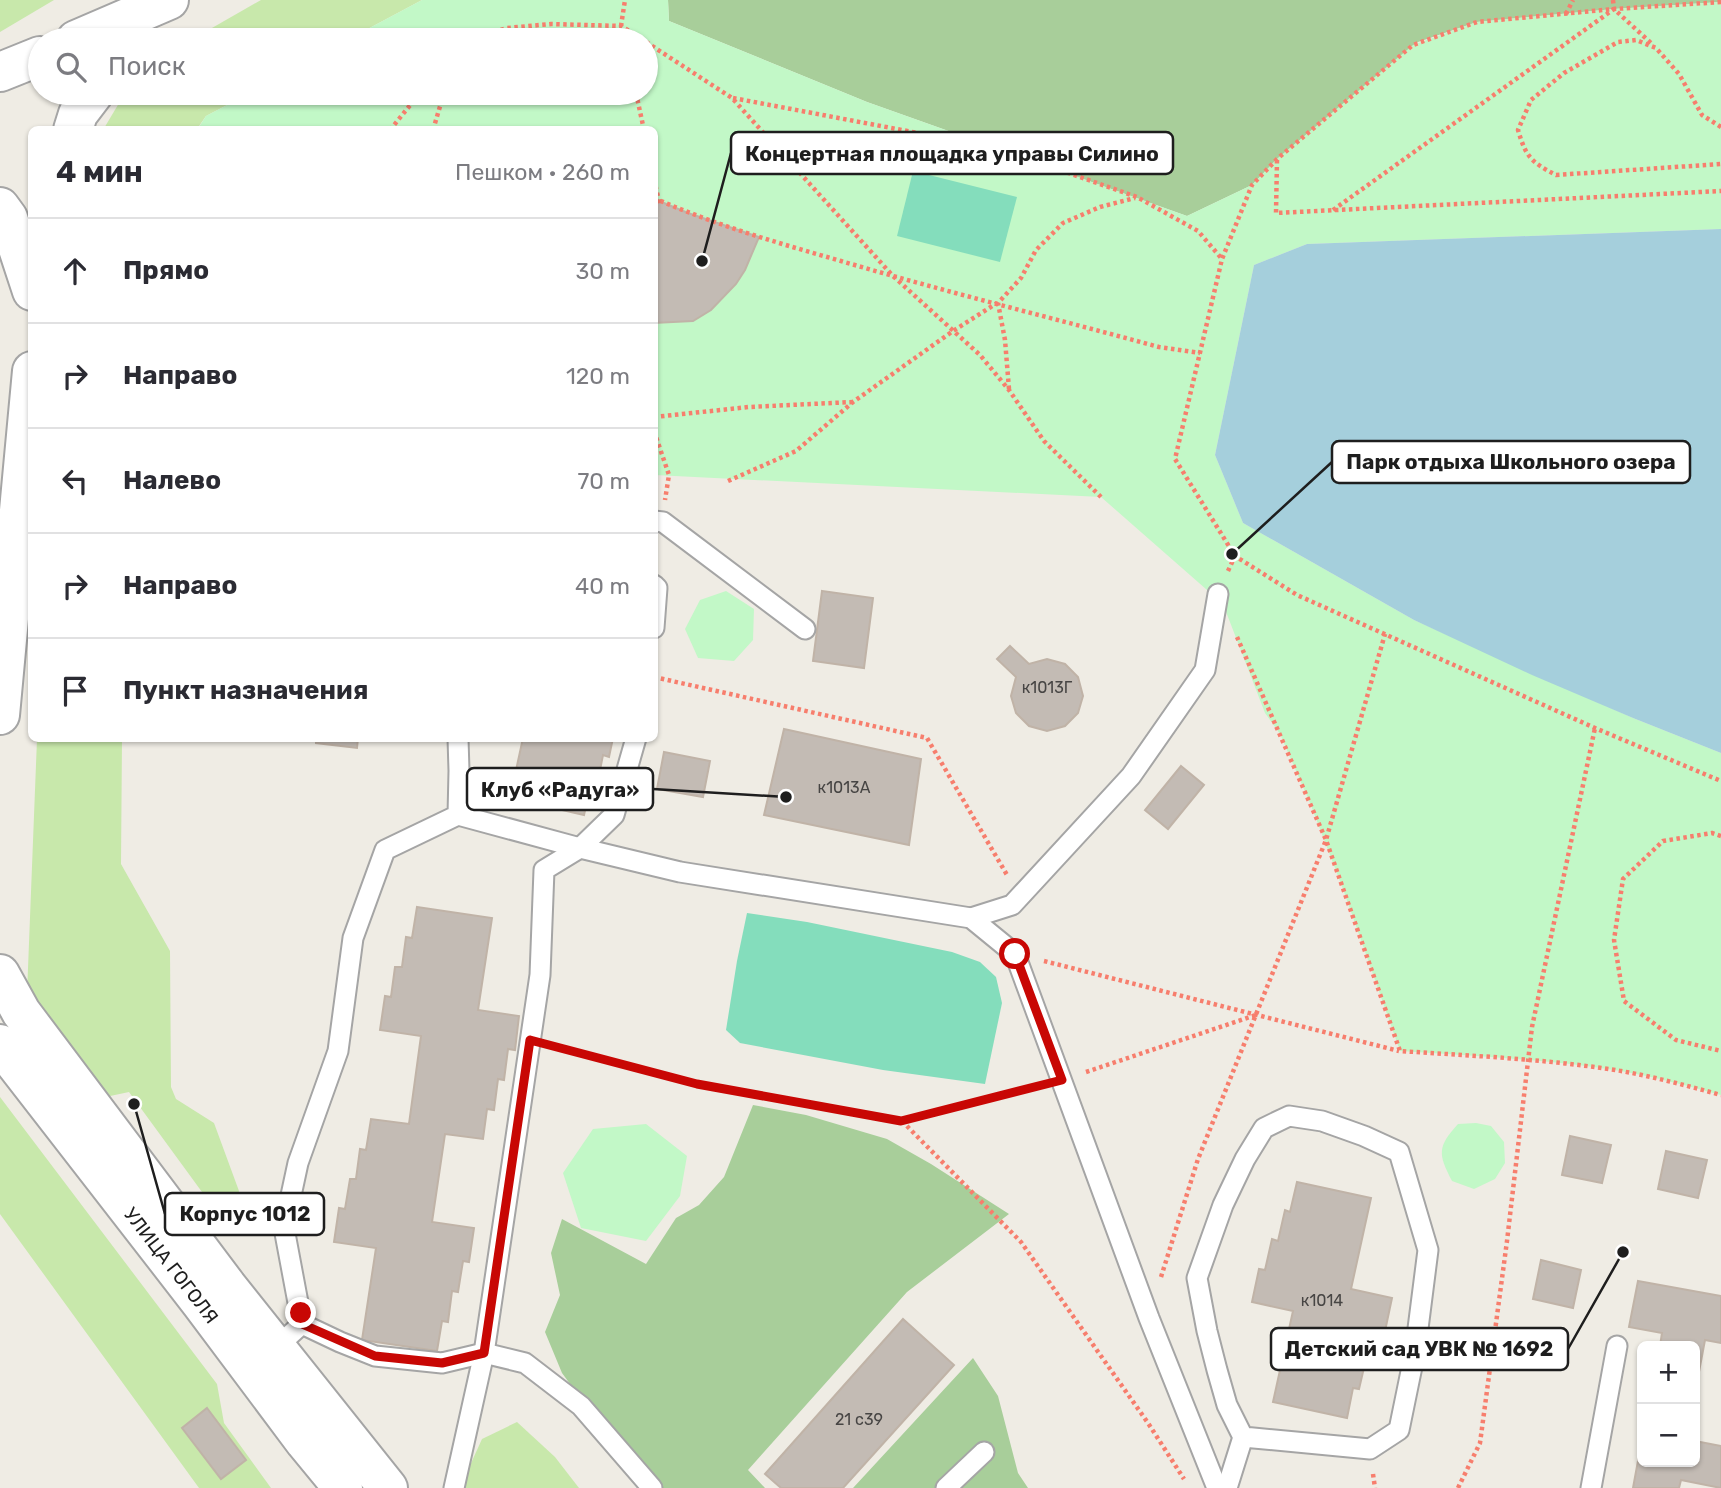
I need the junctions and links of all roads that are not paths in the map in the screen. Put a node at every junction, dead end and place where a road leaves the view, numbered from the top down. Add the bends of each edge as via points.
1 (167, 2) edge
2 (105, 28) edge
3 (145, 28) edge
4 (28, 61) edge
5 (0, 72) edge
6 (85, 105) edge
7 (74, 126) edge
8 (0, 207) edge
9 (28, 279) edge
10 (28, 409) edge
11 (659, 521) edge
12 (1218, 594) road end
13 (805, 629) dead end
14 (3, 647) edge
15 (0, 715) edge
16 (458, 742) edge
17 (635, 742) edge
18 (458, 815) junction
19 (580, 848) junction
20 (971, 918) junction
21 (0, 975) edge
22 (0, 1044) edge
23 (1617, 1346) dead end
24 (276, 1347) junction
25 (484, 1353) junction
26 (1243, 1437) junction
27 (985, 1452) dead end
28 (342, 1488) edge
29 (388, 1488) edge
30 (454, 1488) edge
31 (652, 1488) edge
32 (946, 1488) edge
33 (1217, 1488) edge
34 (1227, 1488) edge
35 (1591, 1488) edge

1 - 2 street
1 - 3 street
4 - 5 street
6 - 7 street
8 - 9 street
10 - 14 street
11 - 13 lane
12 - 20 lane via 1205,670 1131,776 1012,905
14 - 15 street
16 - 18 lane
17 - 19 lane via 614,815
18 - 19 lane
18 - 24 lane via 385,850 353,938 338,1051 298,1163 284,1228
19 - 20 lane via 680,872
19 - 25 lane via 544,870 540,975
20 - 33 lane via 1015,954
21 - 24 street via 21,1013
22 - 24 street, УЛИЦА ГОГОЛЯ via 201,1303
23 - 35 lane
24 - 25 lane via 442,1363
24 - 28 street, УЛИЦА ГОГОЛЯ
24 - 29 street
25 - 30 lane
25 - 31 lane via 525,1363 581,1406
26 - 26 lane via 1370,1449 1399,1430 1428,1250 1398,1152 1322,1121 1289,1116 1264,1128 1223,1205 1197,1278 1227,1405
26 - 34 lane
27 - 32 lane

